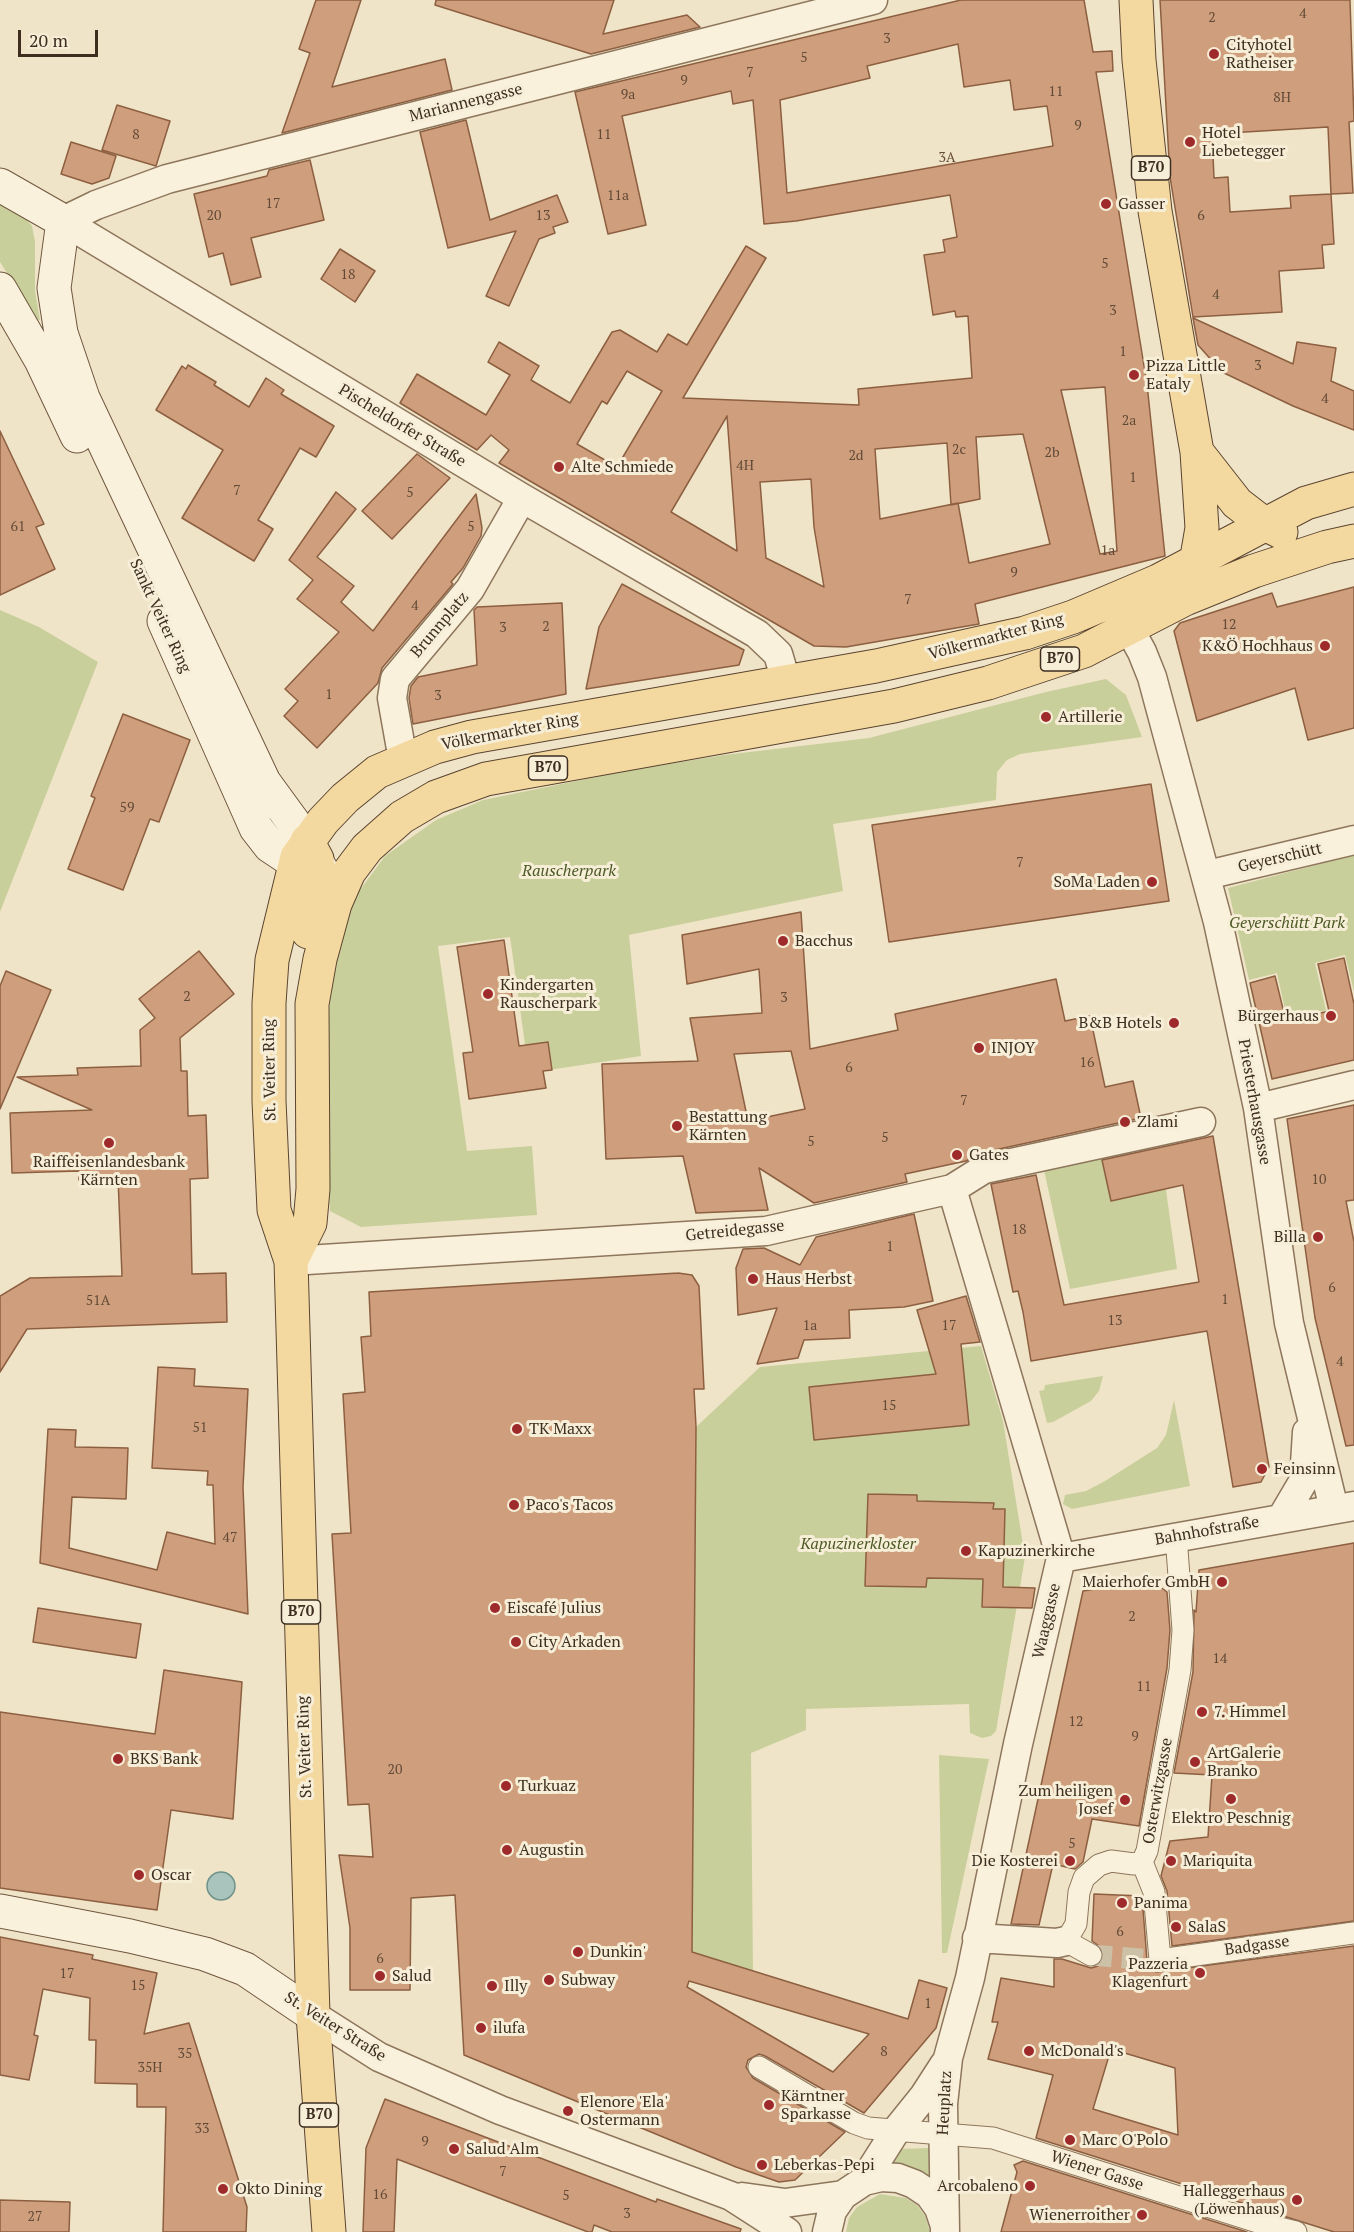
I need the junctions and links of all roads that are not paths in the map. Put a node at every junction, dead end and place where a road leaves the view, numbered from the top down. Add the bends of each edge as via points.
1 (873, 0) edge
2 (1136, 0) edge
3 (0, 185) edge
4 (63, 221) junction
5 (0, 289) edge
6 (1197, 452) junction
7 (1354, 489) edge
8 (522, 498) junction
9 (1263, 523) junction
10 (1341, 544) edge
11 (1196, 563) junction
12 (1113, 601) junction
13 (1130, 630) junction
14 (786, 681) junction
15 (748, 732) junction
16 (403, 760) junction
17 (1354, 840) edge
18 (321, 862) junction
19 (1207, 875) junction
20 (1354, 1085) edge
21 (1258, 1108) junction
22 (1201, 1122) dead end
23 (952, 1189) junction
24 (291, 1261) junction
25 (1308, 1403) junction
26 (1344, 1508) edge
27 (1281, 1519) junction
28 (1176, 1536) junction
29 (1061, 1558) junction
30 (1143, 1862) junction
31 (0, 1911) edge
32 (1354, 1933) edge
33 (977, 1938) junction
34 (1066, 1941) junction
35 (1091, 1955) tunnel mouth
36 (313, 2014) junction
37 (948, 2058) junction
38 (759, 2067) dead end
39 (895, 2132) junction
40 (943, 2133) junction
41 (854, 2188) junction
42 (731, 2196) junction
43 (945, 2228) edge
44 (1267, 2229) edge
45 (329, 2232) edge
46 (787, 2232) edge
47 (827, 2232) edge
48 (1296, 2232) edge

1 - 4 street, Mariannengasse via 167,179
2 - 6 main road, B70 via 1155,211
3 - 4 main road, Pischeldorfer Straße
4 - 8 street, Pischeldorfer Straße
4 - 18 main road, Sankt Veiter Ring via 54,288 61,333 83,398 264,782
5 - 18 main road, Sankt Veiter Ring via 41,360 256,828 270,846
6 - 9 main road, B70 via 1237,503
6 - 11 main road, B70 via 1202,528
7 - 9 main road, B70 via 1306,503
8 - 14 street, Pischeldorfer Straße via 757,634 778,654
8 - 16 street, Brunnplatz via 470,589 395,679 392,698
9 - 10 main road, B70 via 1305,543
9 - 11 main road, B70
10 - 13 main road, B70 via 1185,599
11 - 12 main road, Völkermarkter Ring / B70
12 - 13 street, Priesterhausgasse
12 - 14 main road, Völkermarkter Ring / B70 via 1025,633 974,646
13 - 15 main road, B70 via 1084,651 988,683 894,706
13 - 19 street, Priesterhausgasse via 1152,677
14 - 15 main road
14 - 16 main road, Völkermarkter Ring / B70 via 472,736
15 - 18 main road, B70 via 486,779 436,797
16 - 18 main road, Völkermarkter Ring / B70 via 377,772 345,798
17 - 19 street, Geyerschütt
18 - 24 main road, St. Veiter Ring / B70 via 335,904 312,1005 310,1223
18 - 24 main road, St. Veiter Ring / B70 via 272,960 269,1036 274,1210
19 - 21 street, Priesterhausgasse
20 - 21 street
21 - 25 street, Priesterhausgasse via 1289,1323
22 - 23 street, Getreidegasse via 984,1170
23 - 24 street, Getreidegasse via 766,1231
23 - 29 street, Waaggasse
24 - 36 main road, St. Veiter Ring / B70
25 - 26 street, Priesterhausgasse
25 - 27 street, Priesterhausgasse via 1304,1480
26 - 27 street, Bahnhofstraße
27 - 28 street, Bahnhofstraße
28 - 29 street, Bahnhofstraße
28 - 30 street, Osterwitzgasse via 1183,1630 1180,1670
29 - 33 street, Waaggasse
30 - 32 street, Badgasse via 1154,1892 1157,1960
30 - 34 street, Osterwitzgasse via 1111,1861 1099,1865 1084,1878 1076,1924
31 - 36 main road, St. Veiter Straße via 205,1954 245,1969
33 - 34 street
33 - 37 street, Waaggasse
34 - 35 street
36 - 42 street, St. Veiter Straße via 379,2057 500,2110
36 - 45 main road, St. Veiter Ring / B70
37 - 39 street, Heuplatz
37 - 40 street, Heuplatz
38 - 39 street, Wiener Gasse via 854,2123
39 - 40 street, Wiener Gasse
39 - 41 street, Heuplatz
40 - 43 street, Heuplatz
40 - 44 street, Wiener Gasse via 993,2138
41 - 42 street, Heuplatz via 785,2203
41 - 43 street, Heuplatz via 881,2177 915,2184 939,2208
41 - 47 street, Heuplatz via 832,2211
42 - 46 street
44 - 48 street, Wiener Gasse

